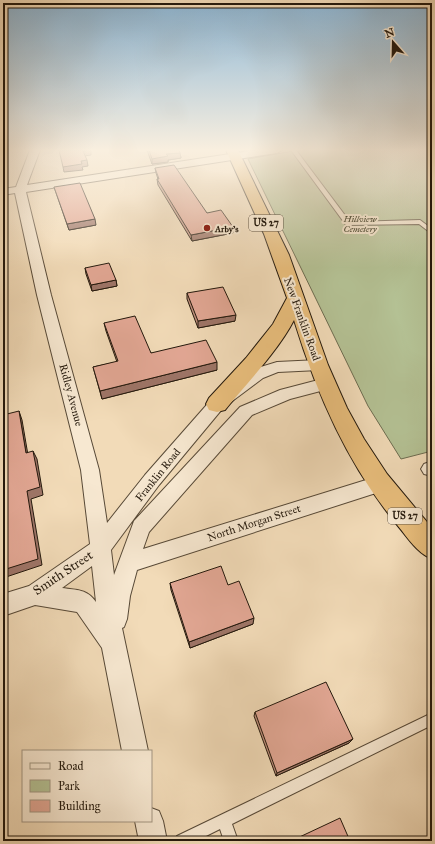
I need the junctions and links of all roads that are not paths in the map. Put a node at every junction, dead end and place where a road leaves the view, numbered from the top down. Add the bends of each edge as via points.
1 (24, 189) edge
2 (250, 189) edge
3 (322, 189) edge
4 (20, 190) junction
5 (3, 192) edge
6 (432, 232) edge
7 (296, 298) junction
8 (322, 374) junction
9 (217, 404) junction
10 (379, 484) junction
11 (432, 547) edge
12 (100, 548) junction
13 (128, 563) junction
14 (35, 594) junction
15 (3, 605) edge
16 (114, 645) junction
17 (432, 719) edge
18 (135, 750) edge
19 (224, 820) junction
20 (149, 822) edge
21 (153, 841) edge
22 (182, 841) edge
23 (230, 841) edge

1 - 4 street
2 - 7 highway, New Franklin Road / US 27 via 272,234
3 - 6 lane via 348,224 420,222
4 - 5 street
4 - 12 street, Ridley Avenue via 44,295 90,470
7 - 8 highway, New Franklin Road / US 27
7 - 9 highway via 281,327
8 - 9 street, Franklin Road via 277,367 257,374
8 - 10 highway, New Franklin Road / US 27 via 336,408
8 - 13 street, Franklin Road via 286,394 246,411 141,527
9 - 12 street, Franklin Road via 152,480
10 - 11 highway, US 27
10 - 13 street, North Morgan Street
12 - 14 street, Smith Street
12 - 16 street, Ridley Avenue
13 - 16 street, Ridley Avenue via 119,596
14 - 15 street, Smith Street
14 - 16 street, Ridley Avenue via 84,602
16 - 18 street, Ridley Avenue
17 - 19 lane
19 - 22 lane
19 - 23 lane
20 - 21 street

